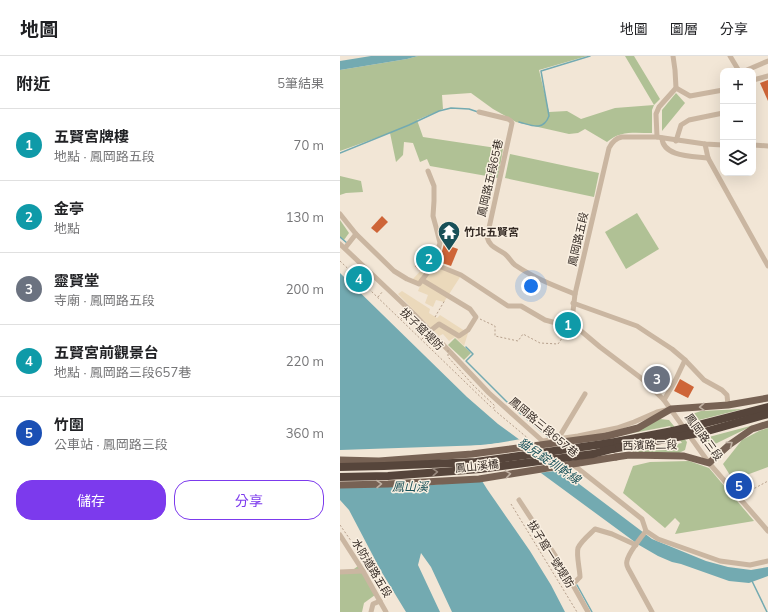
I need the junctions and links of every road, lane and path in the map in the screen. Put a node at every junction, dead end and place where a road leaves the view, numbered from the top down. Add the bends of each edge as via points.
1 (673, 56) edge
2 (730, 56) edge
3 (768, 62) edge
4 (737, 68) edge
5 (752, 68) edge
6 (768, 76) edge
7 (756, 80) edge
8 (676, 88) junction
9 (720, 91) edge
10 (479, 112) dead end
11 (720, 114) edge
12 (659, 138) junction
13 (676, 141) junction
14 (705, 144) junction
15 (720, 145) edge
16 (756, 145) edge
17 (768, 146) edge
18 (708, 158) junction
19 (428, 171) dead end
20 (340, 214) edge
21 (356, 234) junction
22 (340, 244) edge
23 (345, 248) junction
24 (340, 261) edge
25 (434, 264) junction
26 (768, 266) edge
27 (371, 273) junction
28 (422, 280) junction
29 (362, 282) junction
30 (386, 288) junction
31 (575, 294) junction
32 (448, 296) junction
33 (378, 297) junction
34 (574, 303) junction
35 (410, 310) junction
36 (476, 316) junction
37 (434, 317) dead end
38 (401, 319) junction
39 (572, 326) junction
40 (430, 331) junction
41 (422, 340) junction
42 (448, 350) junction
43 (685, 360) junction
44 (586, 394) dead end
45 (768, 398) edge
46 (664, 400) junction
47 (728, 405) junction
48 (768, 407) edge
49 (492, 408) dead end
50 (671, 409) junction
51 (768, 414) edge
52 (768, 424) edge
53 (675, 434) junction
54 (558, 439) junction
55 (540, 443) junction
56 (611, 447) junction
57 (340, 460) edge
58 (709, 463) junction
59 (340, 467) edge
60 (340, 476) edge
61 (768, 481) edge
62 (340, 485) edge
63 (739, 497) junction
64 (519, 500) dead end
65 (510, 504) dead end
66 (766, 526) edge
67 (646, 531) junction
68 (768, 531) edge
69 (340, 535) edge
70 (636, 545) junction
71 (768, 561) edge
72 (363, 571) junction
73 (340, 572) edge
74 (573, 584) junction
75 (380, 601) junction
76 (371, 612) edge
77 (386, 612) edge
78 (577, 612) edge
79 (588, 612) edge
80 (652, 612) edge

1 - 8 street
2 - 4 street
3 - 5 street
6 - 7 street
8 - 9 street via 690,96
8 - 12 street via 656,114
10 - 31 street, 鳳岡路五段65巷 via 508,119 512,123 488,242 526,272
11 - 13 street via 689,120 681,125
12 - 13 street, 鳳岡路五段
12 - 18 street via 666,149 674,154
12 - 31 street, 鳳岡路五段 via 622,137 610,145
13 - 14 street, 鳳岡路五段
14 - 15 street, 鳳岡路五段
14 - 18 street
16 - 17 street
18 - 26 street
19 - 25 street via 434,186 433,216 440,242
20 - 21 street
21 - 23 street
21 - 28 street via 394,270 419,284
22 - 23 street, 鳳岡路三段657巷
23 - 27 street, 鳳岡路三段657巷
24 - 29 path, 拔子窟堤防
25 - 28 street
25 - 39 street via 461,275 508,306 521,306 545,320
27 - 29 path
27 - 30 street, 鳳岡路三段657巷
28 - 32 street
29 - 33 path, 拔子窟堤防
30 - 33 path
30 - 35 street, 鳳岡路三段657巷
31 - 34 street, 鳳岡路五段
32 - 36 street via 470,309
32 - 37 path
33 - 38 path, 拔子窟堤防
34 - 39 street, 鳳岡路五段
34 - 43 street via 637,326
35 - 38 path
35 - 40 street, 鳳岡路三段657巷
36 - 39 path via 495,326 495,336 518,341 523,334 540,343 558,344
36 - 40 street via 468,330 460,336 439,324
38 - 41 path, 拔子窟堤防
39 - 46 street via 642,378
40 - 41 path
40 - 42 street, 鳳岡路三段657巷
41 - 49 path, 拔子窟堤防
42 - 55 street, 鳳岡路三段657巷
42 - 55 path, bridge via 448,357 495,406 493,409
43 - 46 street
43 - 47 street via 704,380 727,395
44 - 54 street
45 - 47 main road, 西濱路二段
46 - 50 street
47 -> 50 main road, 西濱路二段
48 - 53 highway, bridge via 698,425
50 - 54 street, 西濱路二段 via 617,428
50 - 56 main road, 西濱路二段
50 - 58 street, 鳳岡路三段
51 - 53 highway, bridge via 704,432
58 -> 52 main road via 752,429
53 - 56 highway
54 - 55 street, 西濱路二段
55 - 56 main road, 鳳山溪橋, bridge
55 - 57 main road, 鳳山溪橋, bridge via 464,455 378,461
55 - 67 street, 鳳岡路三段657巷 via 642,518
56 - 58 main road, 西濱路二段 via 629,455 684,456
56 - 59 highway, 鳳山溪橋, bridge via 476,462
60 -> 56 highway, 鳳山溪橋, bridge via 388,476 480,469 593,454
62 -> 56 main road, 鳳山溪橋, bridge via 479,479
58 - 63 street, 鳳岡路三段
61 - 63 path
63 - 66 street, 鳳岡路三段
64 - 74 street
65 - 78 path, 拔子窟一號堤防
66 - 68 street, 鳳岡路三段
67 - 70 street
67 - 71 street via 658,539 720,561 750,565
69 - 72 street, 水防道路五段
70 - 74 street via 595,529 578,549 580,577
70 - 80 street via 626,564
72 - 73 street
72 - 75 street, 水防道路五段
74 - 79 street
75 - 76 street via 373,604
75 - 77 street, 水防道路五段

